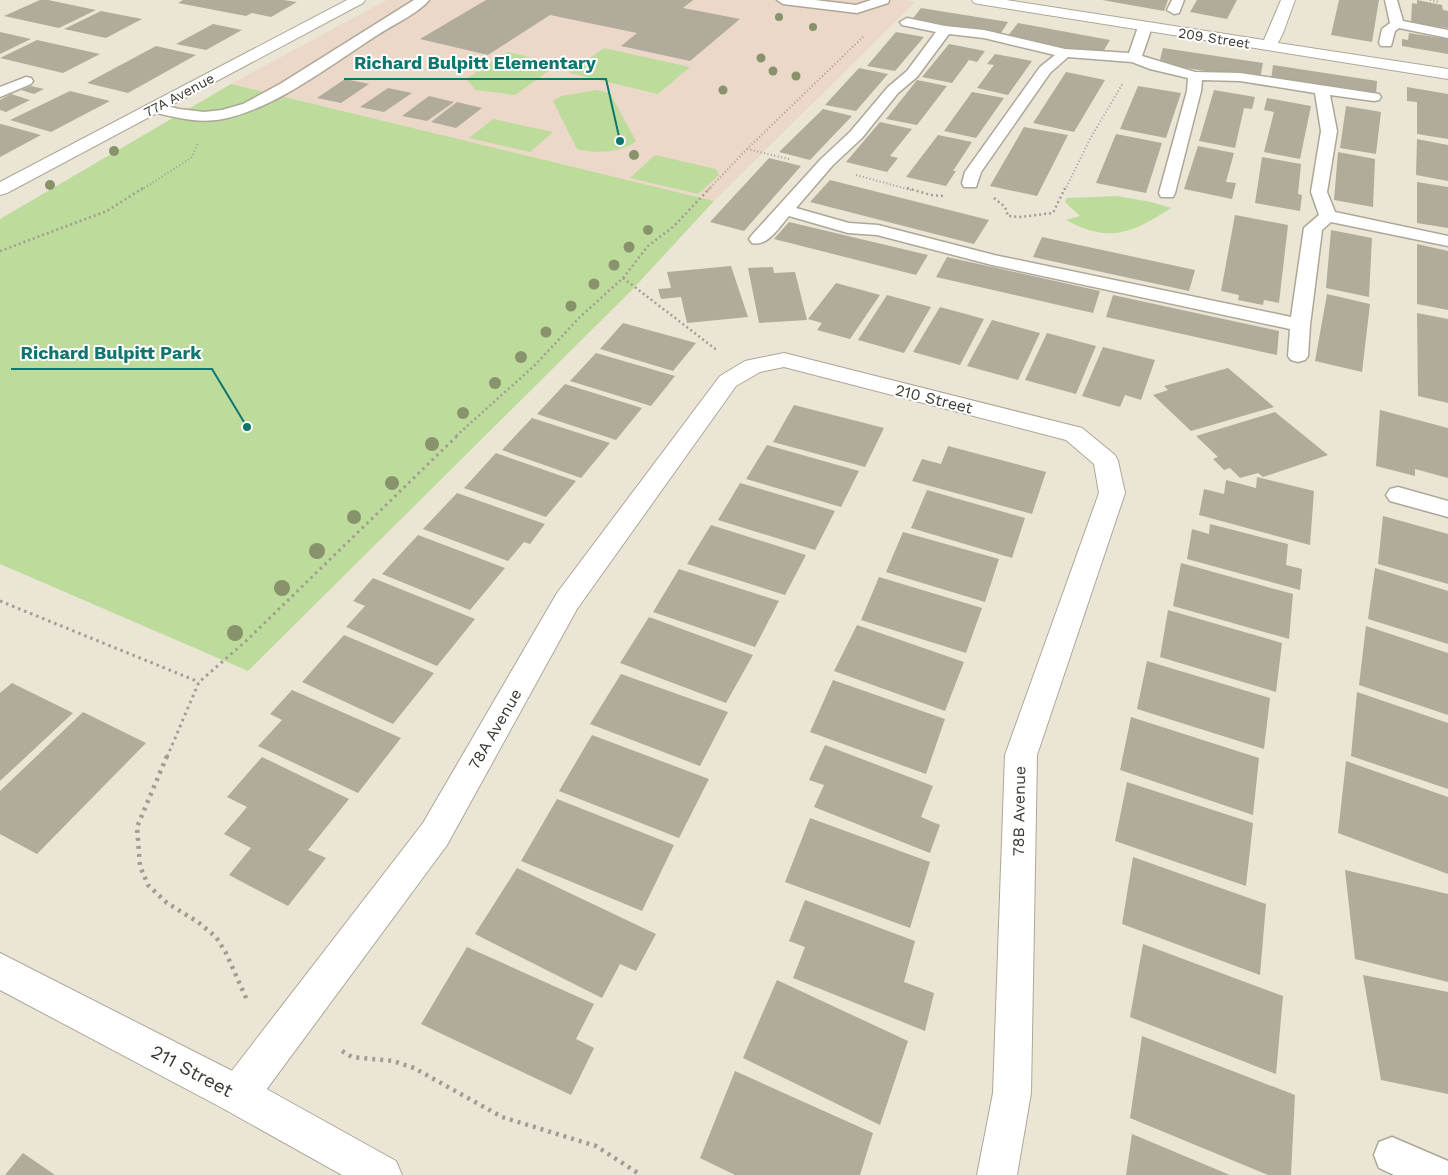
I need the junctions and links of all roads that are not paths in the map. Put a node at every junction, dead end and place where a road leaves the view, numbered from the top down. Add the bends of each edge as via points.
1 (358, 0) edge
2 (423, 0) edge
3 (783, 0) edge
4 (883, 0) edge
5 (979, 0) edge
6 (1288, 0) edge
7 (1391, 0) edge
8 (907, 22) dead end
9 (1397, 24) junction
10 (1145, 27) junction
11 (945, 30) junction
12 (1448, 34) edge
13 (1386, 43) dead end
14 (1268, 46) junction
15 (1065, 53) junction
16 (1134, 58) junction
17 (1448, 74) edge
18 (1196, 76) junction
19 (26, 81) dead end
20 (1322, 89) junction
21 (0, 93) edge
22 (1374, 97) dead end
23 (154, 108) junction
24 (0, 189) edge
25 (972, 189) road end
26 (1166, 193) dead end
27 (785, 210) junction
28 (1328, 216) junction
29 (758, 239) dead end
30 (1448, 241) edge
31 (1300, 325) junction
32 (1298, 356) dead end
33 (751, 367) joint
34 (1106, 461) joint
35 (1398, 495) dead end
36 (1448, 509) edge
37 (0, 971) edge
38 (238, 1095) junction
39 (1392, 1155) dead end
40 (382, 1175) edge
41 (997, 1175) edge
42 (1436, 1175) edge

1 - 23 street, 77A Avenue
2 - 23 lane via 281,89 236,111 200,117
3 - 4 lane via 857,9
5 - 10 street, 209 Street
6 - 14 street
7 - 9 lane
8 - 11 lane
9 - 12 lane
9 - 13 lane via 1389,30
10 - 14 street, 209 Street
10 - 16 lane
11 - 15 lane via 984,34
11 - 27 lane via 912,74 893,90 856,135
14 - 17 street, 209 Street
15 - 16 lane
15 - 25 lane via 1045,70 973,172
16 - 18 lane
18 - 20 lane via 1240,76
18 - 26 lane
19 - 21 lane
20 - 22 lane
20 - 28 lane via 1329,131 1319,192
23 - 24 street, 77A Avenue
27 - 29 lane
27 - 31 lane via 848,228 878,230 992,260
28 - 30 lane
28 - 31 lane via 1313,228
31 - 32 lane
33 - 34 street, 210 Street via 784,360 1074,434
33 - 38 street, 78A Avenue via 728,381 567,601 435,834
34 - 41 street, 78B Avenue via 1112,493 1021,755 1012,1093
35 - 36 lane
37 - 38 street, 211 Street
38 - 40 street, 211 Street
39 - 42 lane

